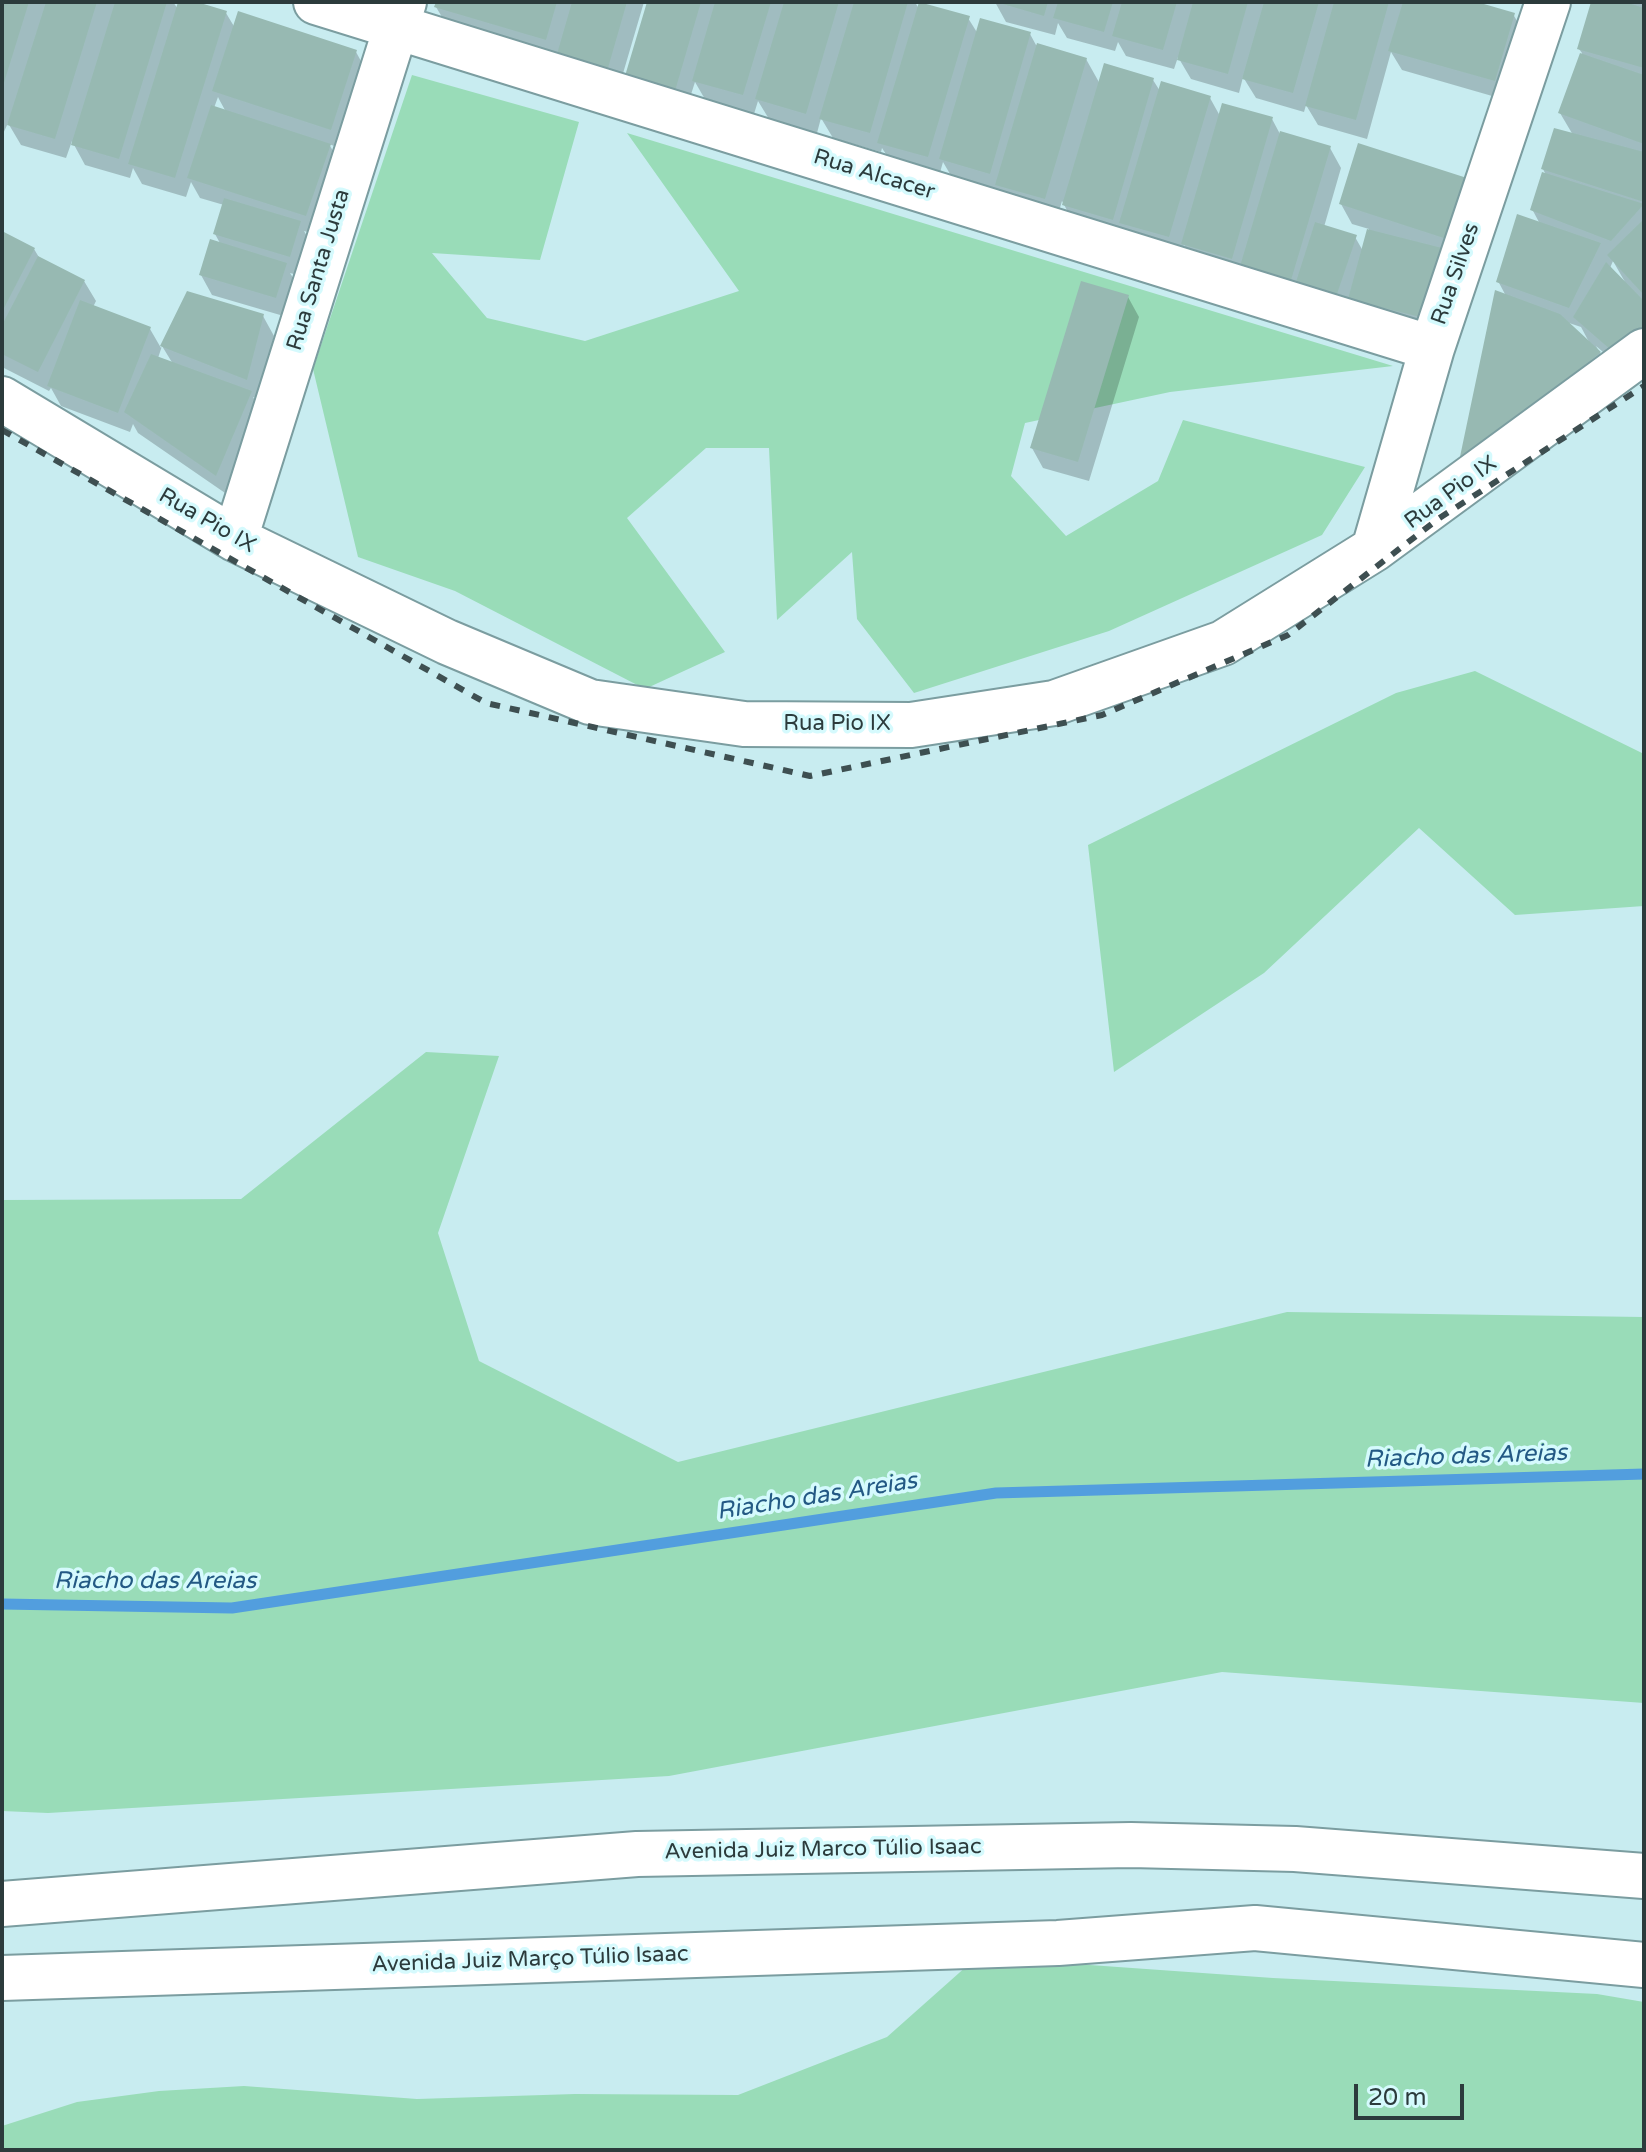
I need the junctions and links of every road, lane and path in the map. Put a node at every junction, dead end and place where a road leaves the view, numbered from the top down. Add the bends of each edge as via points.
1 (316, 2) edge
2 (1548, 2) edge
3 (400, 14) edge
4 (1432, 348) junction
5 (1644, 351) edge
6 (2, 399) edge
7 (235, 539) junction
8 (1374, 549) junction
9 (1644, 1876) edge
10 (2, 1904) edge
11 (1644, 1965) edge
12 (2, 1978) edge

1 - 3 street, Rua Alcacer
2 - 4 street, Rua Silves
3 - 4 street, Rua Alcacer
3 - 7 street, Rua Santa Justa
4 - 8 street, Rua Silves
5 - 8 street, Rua Pio IX
6 - 7 street, Rua Pio IX
7 - 8 street, Rua Pio IX via 447,642 590,702 744,724 911,725 1054,703 1223,643
9 - 10 street, Avenida Juiz Marco Túlio Isaac via 1295,1849 1131,1845 637,1854
11 - 12 street, Avenida Juiz Março Túlio Isaac via 1255,1928 1058,1943

